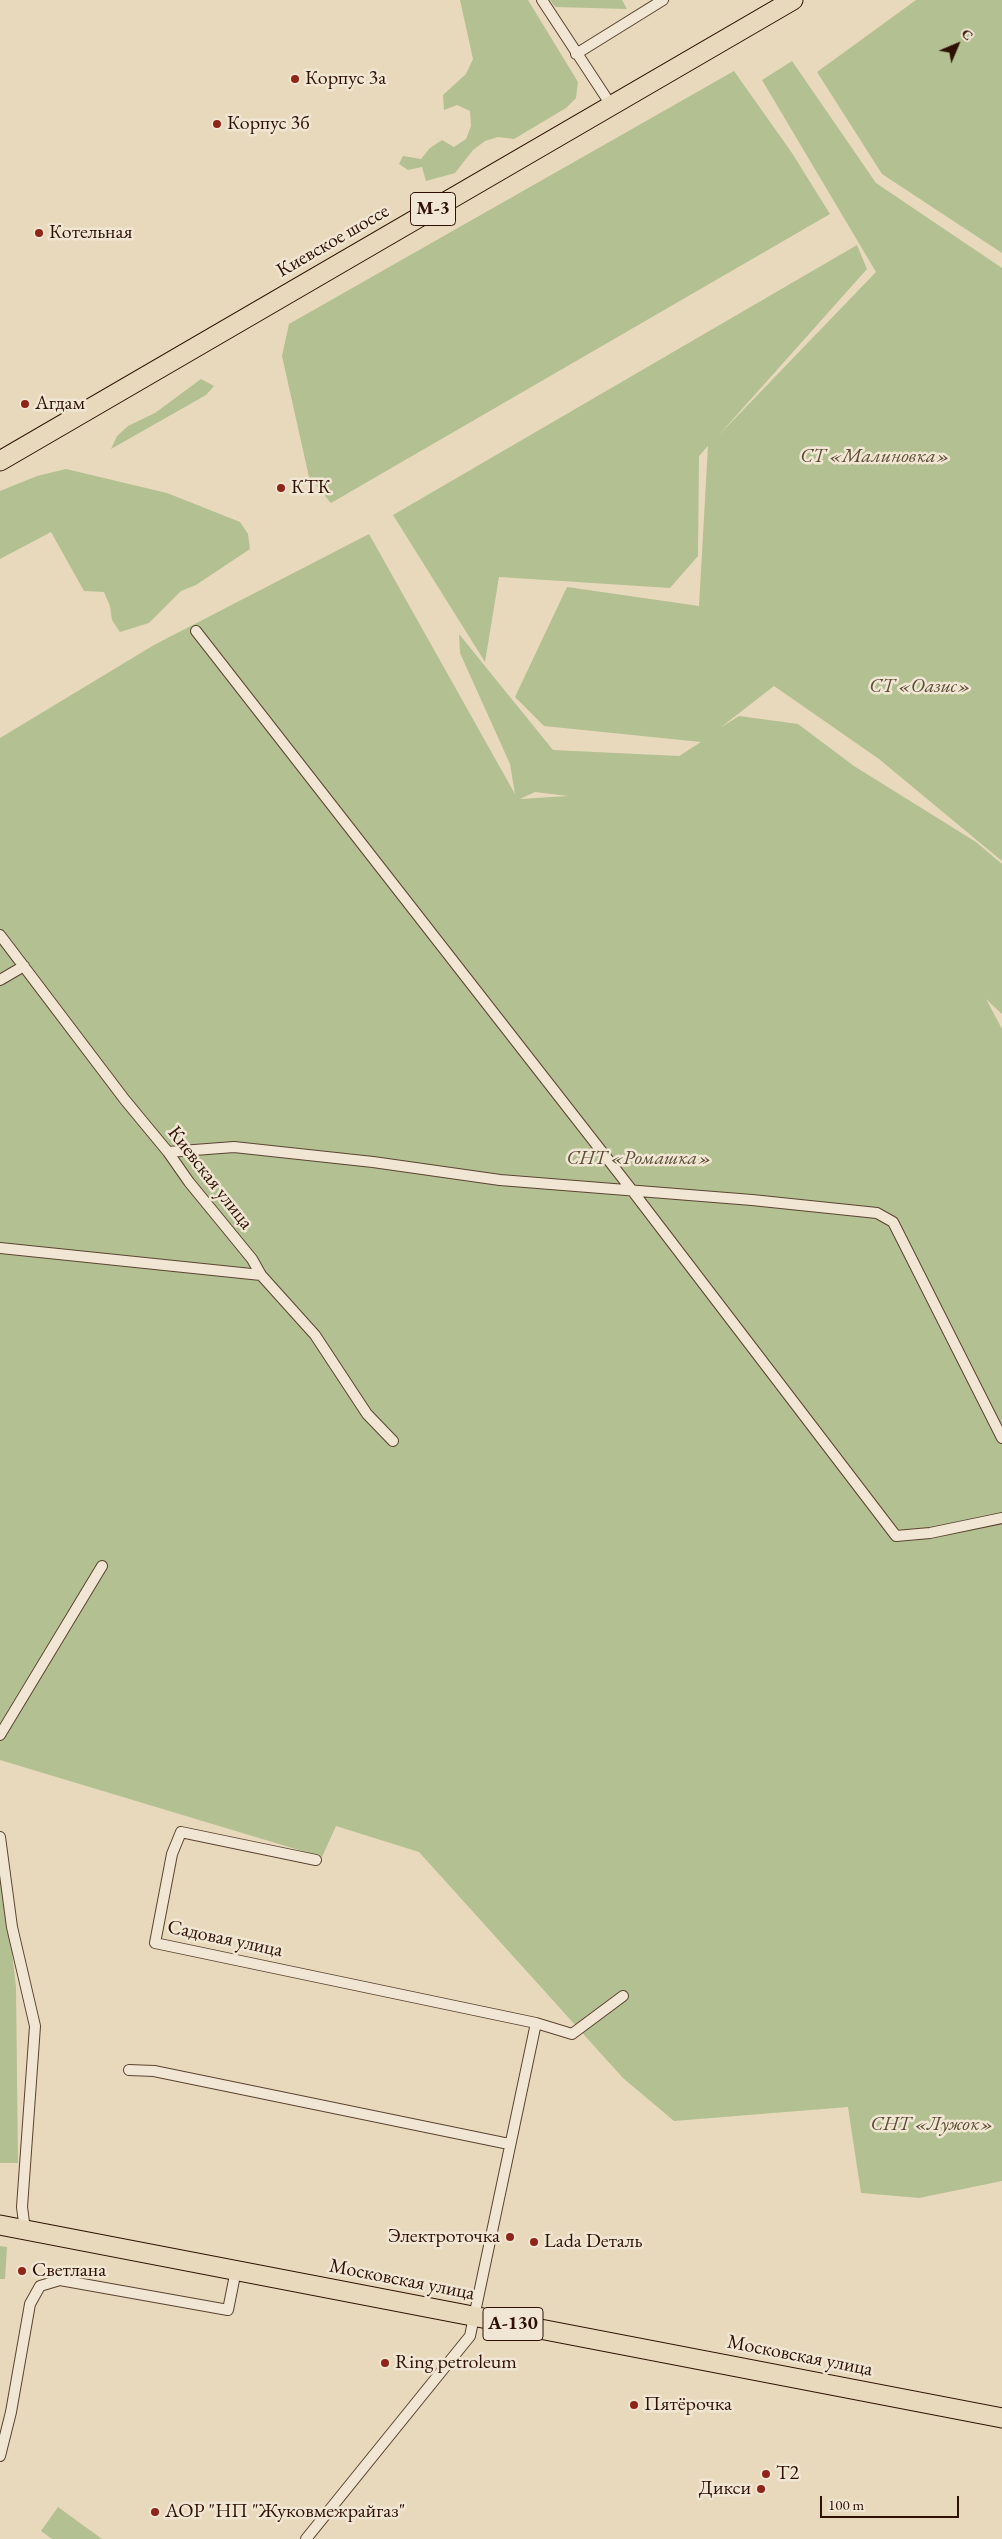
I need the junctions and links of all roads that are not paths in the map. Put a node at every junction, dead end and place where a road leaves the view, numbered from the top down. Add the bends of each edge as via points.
1 (542, 0) edge
2 (663, 0) edge
3 (793, 0) edge
4 (576, 54) junction
5 (611, 105) junction
6 (0, 461) edge
7 (196, 631) dead end
8 (0, 935) edge
9 (24, 966) junction
10 (0, 980) edge
11 (168, 1152) junction
12 (631, 1189) junction
13 (0, 1248) edge
14 (261, 1275) junction
15 (1002, 1438) edge
16 (393, 1441) dead end
17 (1002, 1518) edge
18 (102, 1566) dead end
19 (0, 1735) edge
20 (0, 1837) edge
21 (316, 1860) dead end
22 (623, 1996) dead end
23 (536, 2023) junction
24 (129, 2070) dead end
25 (509, 2144) junction
26 (0, 2225) edge
27 (25, 2230) junction
28 (236, 2270) junction
29 (475, 2317) junction
30 (1002, 2418) edge
31 (0, 2456) edge
32 (306, 2539) edge

1 - 4 street
2 - 4 street
3 - 5 highway, Киевское шоссе / М-3
4 - 5 street
5 - 6 highway, Киевское шоссе / М-3
7 - 12 street
8 - 9 street, Киевская улица
9 - 10 street
9 - 11 street, Киевская улица
11 - 12 street via 234,1146 500,1180
11 - 14 street, Киевская улица
12 - 15 street via 877,1213 893,1222
12 - 17 street via 896,1536 930,1533
13 - 14 street
14 - 16 street, Киевская улица via 315,1335 366,1414
18 - 19 street
20 - 27 street via 12,1927 35,2026 22,2207
21 - 23 street, Садовая улица via 180,1832 172,1854 154,1943
22 - 23 street via 572,2034
23 - 25 street
24 - 25 street via 154,2071
25 - 29 street
26 - 27 highway, Московская улица / А-130
27 - 28 highway, Московская улица / А-130
28 - 29 highway, Московская улица / А-130
28 - 31 street via 228,2310 60,2280 40,2286 30,2304
29 - 30 highway, Московская улица / А-130
29 - 32 street via 470,2336

